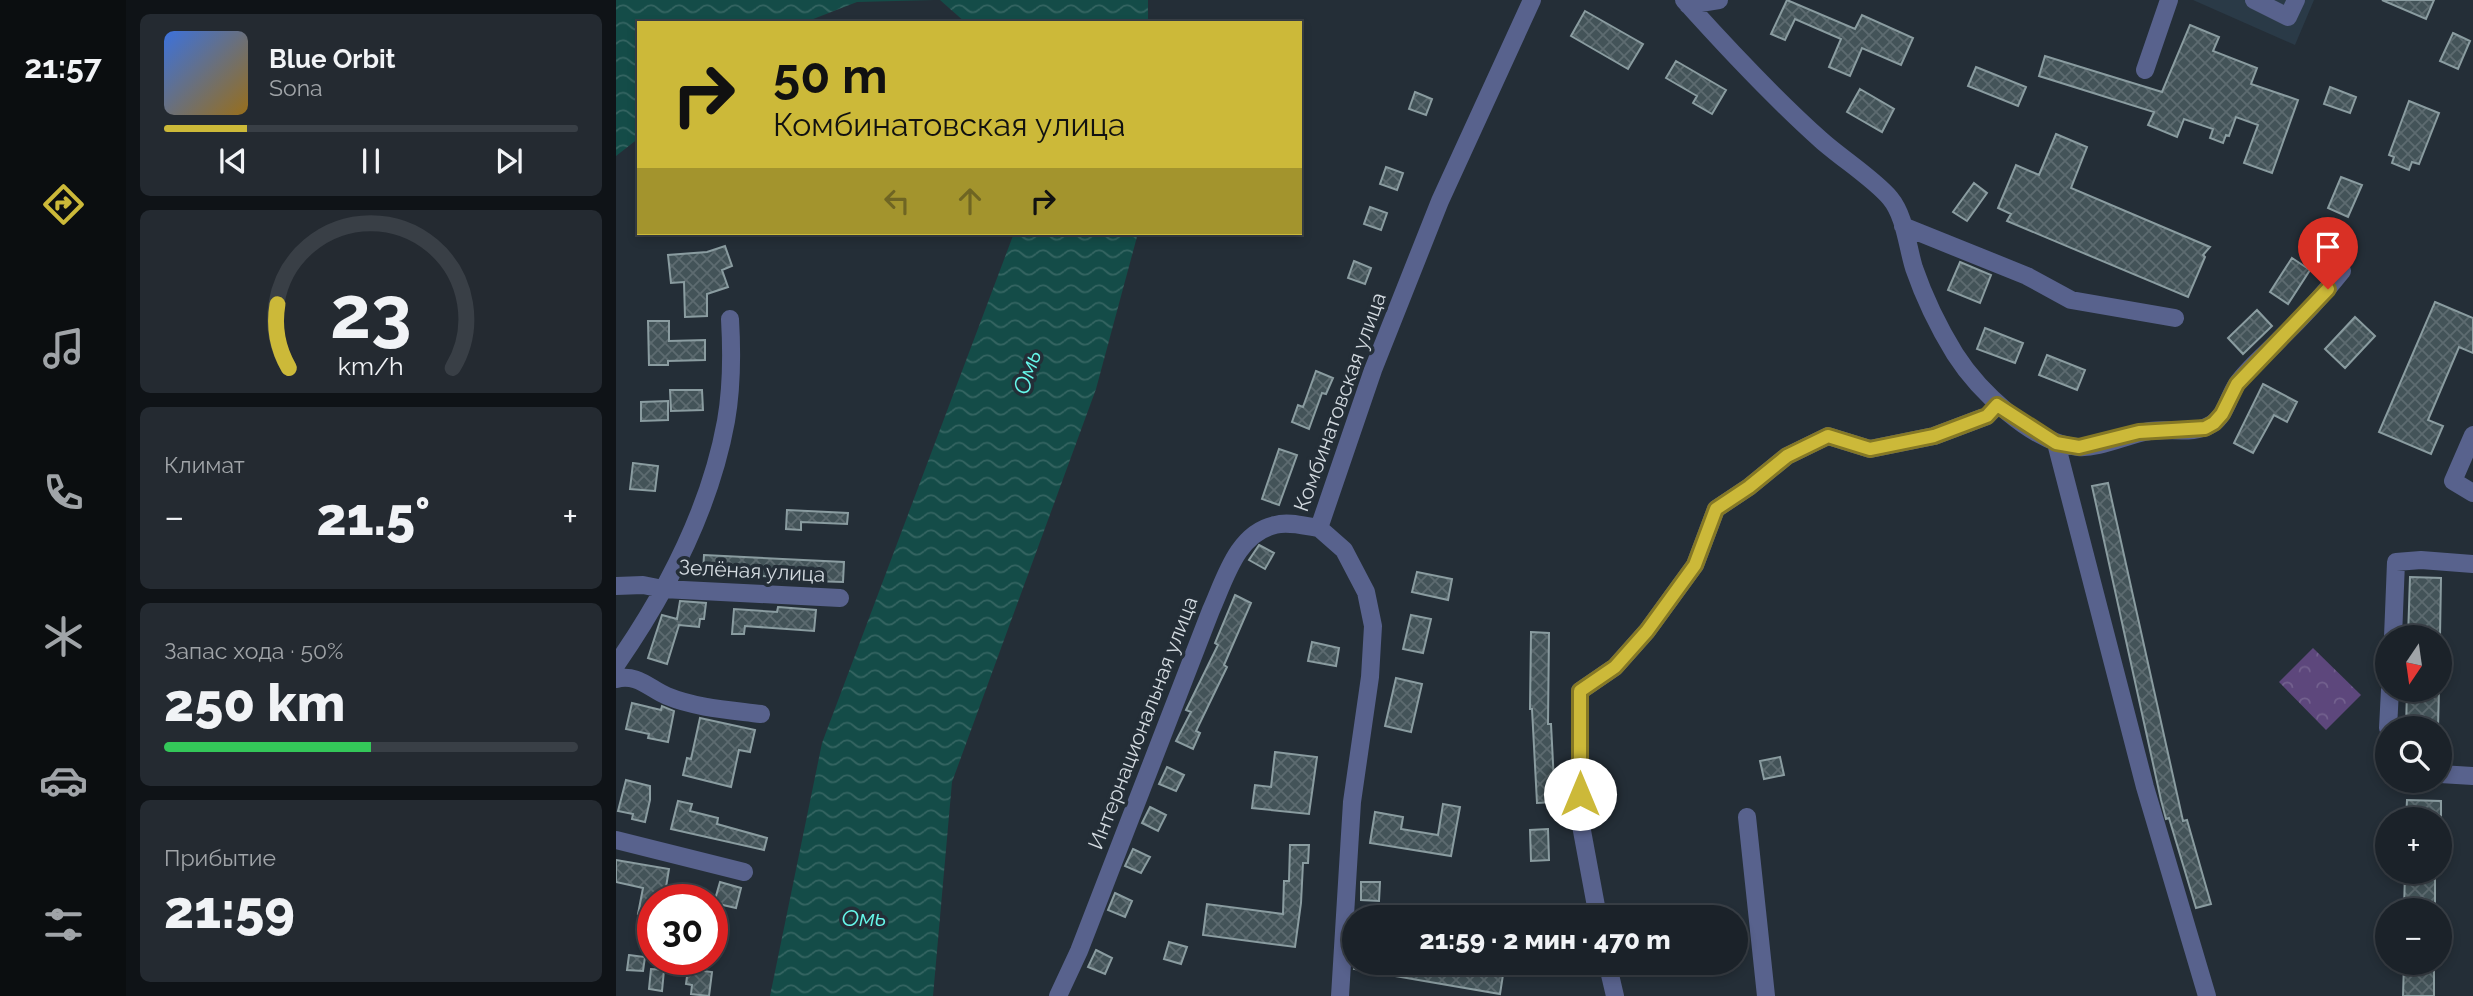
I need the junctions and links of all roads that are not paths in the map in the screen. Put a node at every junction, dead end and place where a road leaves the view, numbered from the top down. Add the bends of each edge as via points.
1 (1532, 0) edge
2 (1720, 0) edge
3 (2169, 0) edge
4 (2254, 0) edge
5 (2296, 0) edge
6 (1686, 2) edge
7 (2145, 70) dead end
8 (1903, 226) junction
9 (2342, 271) dead end
10 (2175, 318) dead end
11 (730, 319) dead end
12 (1997, 405) junction
13 (2473, 435) edge
14 (2056, 443) junction
15 (2473, 494) edge
16 (1319, 528) junction
17 (2473, 564) edge
18 (616, 586) edge
19 (663, 589) junction
20 (840, 598) dead end
21 (2393, 625) edge
22 (618, 674) edge
23 (761, 714) dead end
24 (2452, 775) edge
25 (2473, 776) edge
26 (1747, 817) dead end
27 (616, 840) edge
28 (744, 872) dead end
29 (1596, 905) edge
30 (1610, 975) edge
31 (1058, 996) edge
32 (1340, 996) edge
33 (1615, 996) edge
34 (1766, 996) edge
35 (2207, 996) edge

1 - 16 street, Комбинатовская улица via 1440,201 1373,370
2 - 6 street
3 - 7 street
4 - 5 street via 2288,17
6 - 8 street via 1756,78 1890,198
8 - 10 street via 2027,276 2071,300
8 - 12 street via 1915,270 1949,342 1974,381
9 - 14 street via 2237,384 2214,423 2190,430 2139,432 2090,446
11 - 19 street, Зелёная улица via 732,363 726,421 706,495
12 - 14 street
12 - 29 street via 1987,416 1934,436 1870,449 1828,436 1787,456 1716,509 1695,565 1647,631 1615,667 1580,691 1580,820
13 - 15 street via 2453,481
14 - 35 street via 2145,787
16 - 31 street, Интернациональная улица via 1276,524 1253,533 1236,557
16 - 32 street, Комбинатовская улица via 1344,550 1366,592 1373,626 1352,802
17 - 21 street via 2396,562
18 - 19 street, Зелёная улица
19 - 20 street, Зелёная улица
19 - 22 street, Зелёная улица
22 - 23 street, Зелёная улица via 685,703
24 - 25 street
26 - 34 street
27 - 28 street
30 - 33 street

